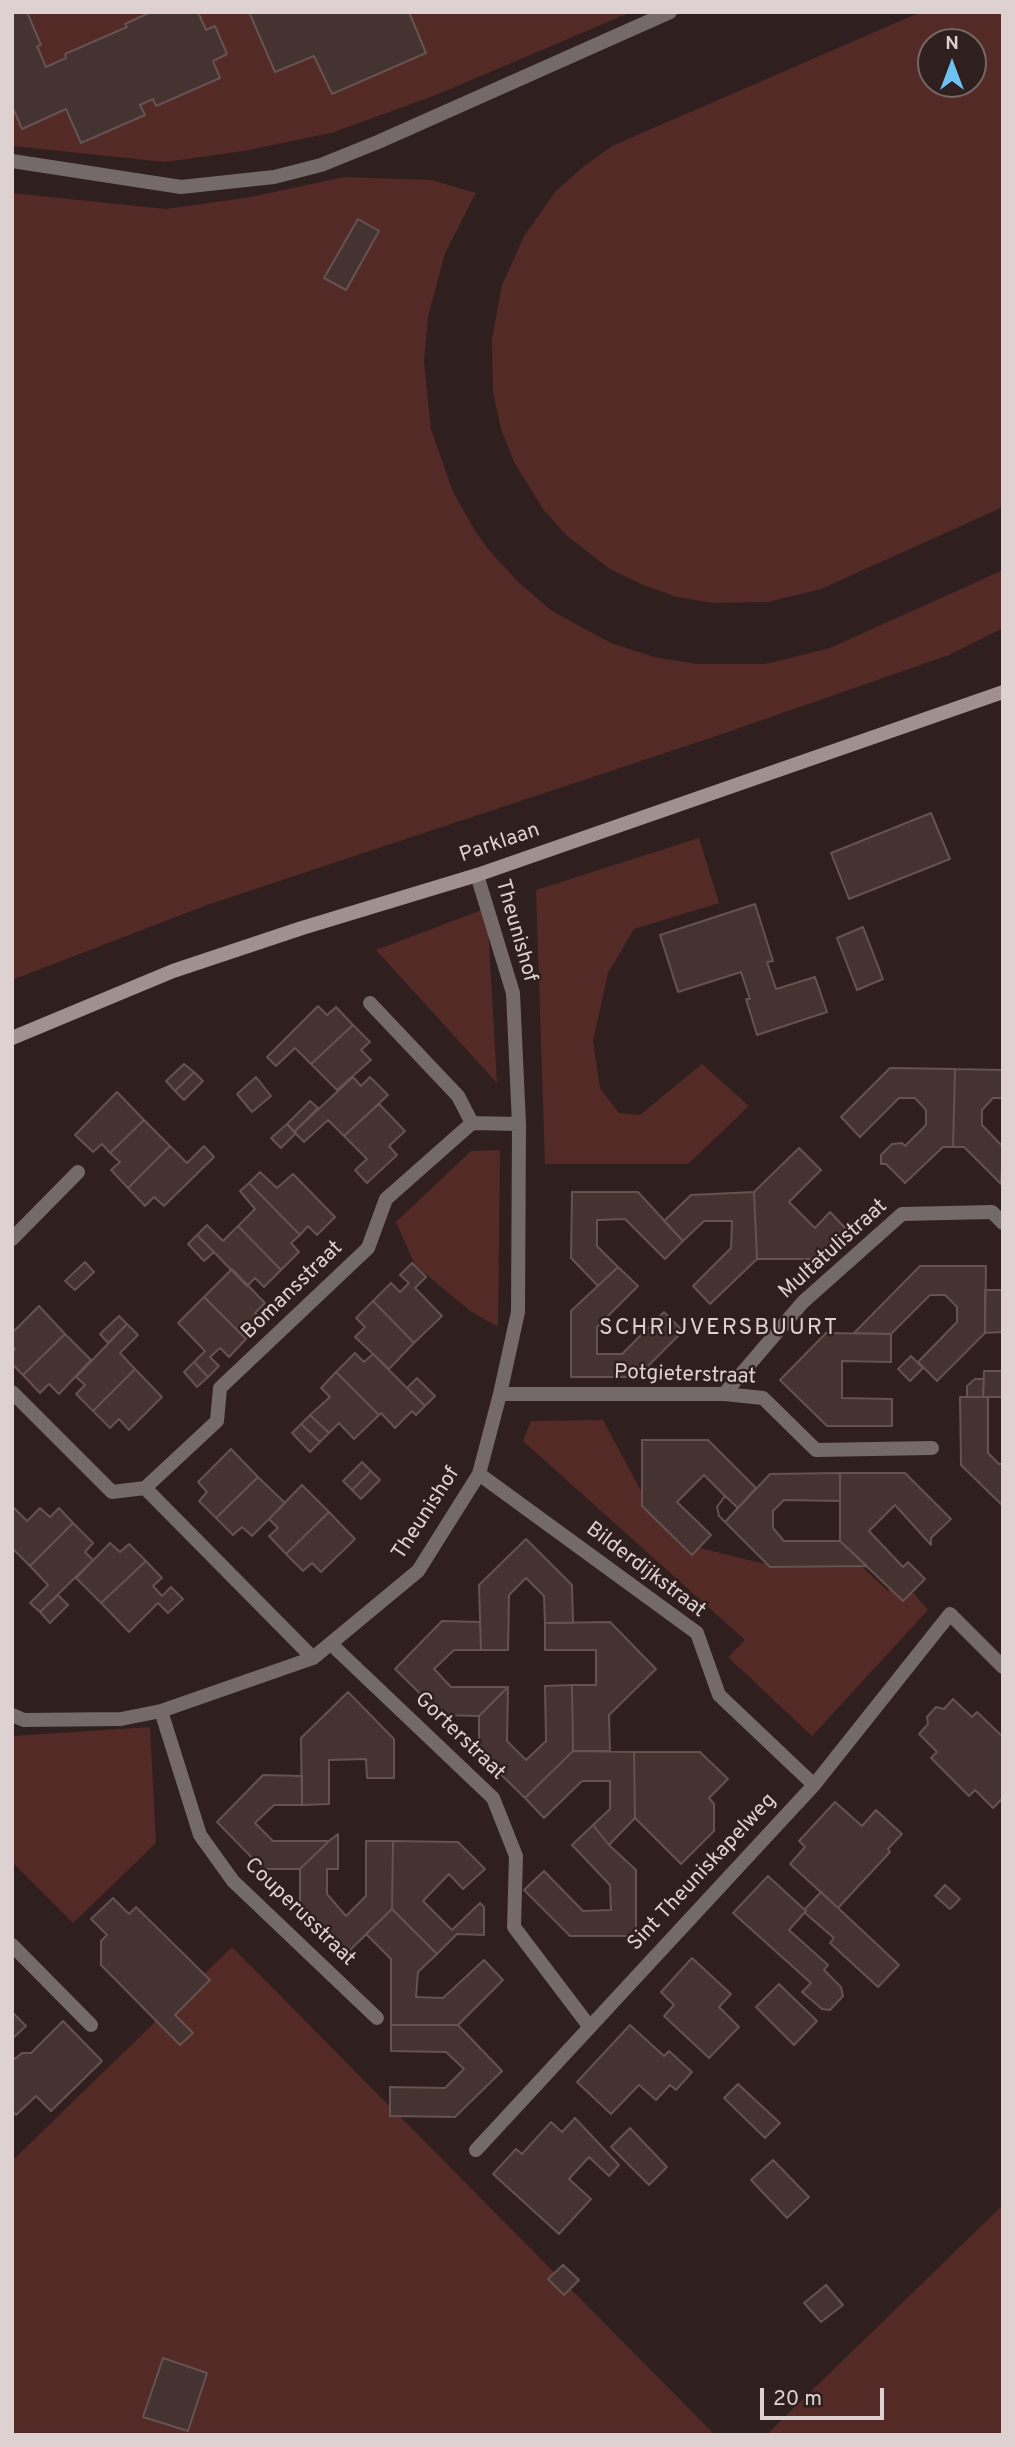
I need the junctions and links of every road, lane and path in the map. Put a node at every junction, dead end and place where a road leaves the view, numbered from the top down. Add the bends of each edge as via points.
1 (670, 12) edge
2 (12, 161) edge
3 (1003, 692) edge
4 (477, 875) junction
5 (370, 1003) dead end
6 (12, 1038) edge
7 (472, 1123) junction
8 (519, 1124) junction
9 (78, 1172) dead end
10 (1003, 1223) edge
11 (12, 1239) edge
12 (12, 1392) edge
13 (500, 1394) junction
14 (724, 1394) junction
15 (932, 1448) dead end
16 (479, 1474) junction
17 (145, 1488) junction
18 (331, 1644) junction
19 (313, 1658) junction
20 (1003, 1667) edge
21 (161, 1711) junction
22 (12, 1715) edge
23 (814, 1785) junction
24 (12, 1945) edge
25 (377, 2018) dead end
26 (91, 2025) dead end
27 (589, 2026) junction
28 (476, 2150) dead end

1 - 2 street via 377,142 274,177 181,187
3 - 4 street, Parklaan
4 - 6 street, Parklaan via 173,971
4 - 8 street, Theunishof via 513,993
5 - 7 street via 458,1096
7 - 8 street
7 - 17 street, Bomansstraat via 386,1199 368,1248 220,1388 217,1421
8 - 13 street, Theunishof via 518,1312
9 - 11 street
10 - 14 street, Multatulistraat via 992,1212 902,1214 803,1302
12 - 17 street via 112,1492
13 - 14 street, Potgieterstraat
13 - 16 street, Theunishof
14 - 15 street, Potgieterstraat via 763,1398 816,1450
16 - 18 street, Theunishof via 418,1571
16 - 23 street, Bilderdijkstraat via 697,1633 719,1695
17 - 19 street
18 - 19 street, Theunishof
18 - 27 street, Gorterstraat via 494,1798 516,1856 514,1927
19 - 21 street, Theunishof
20 - 23 street, Sint Theuniskapelweg via 950,1614
21 - 22 street, Theunishof via 121,1718 24,1720
21 - 25 street, Couperusstraat via 206,1844 233,1881
23 - 27 street, Sint Theuniskapelweg
24 - 26 street
27 - 28 street, Sint Theuniskapelweg

